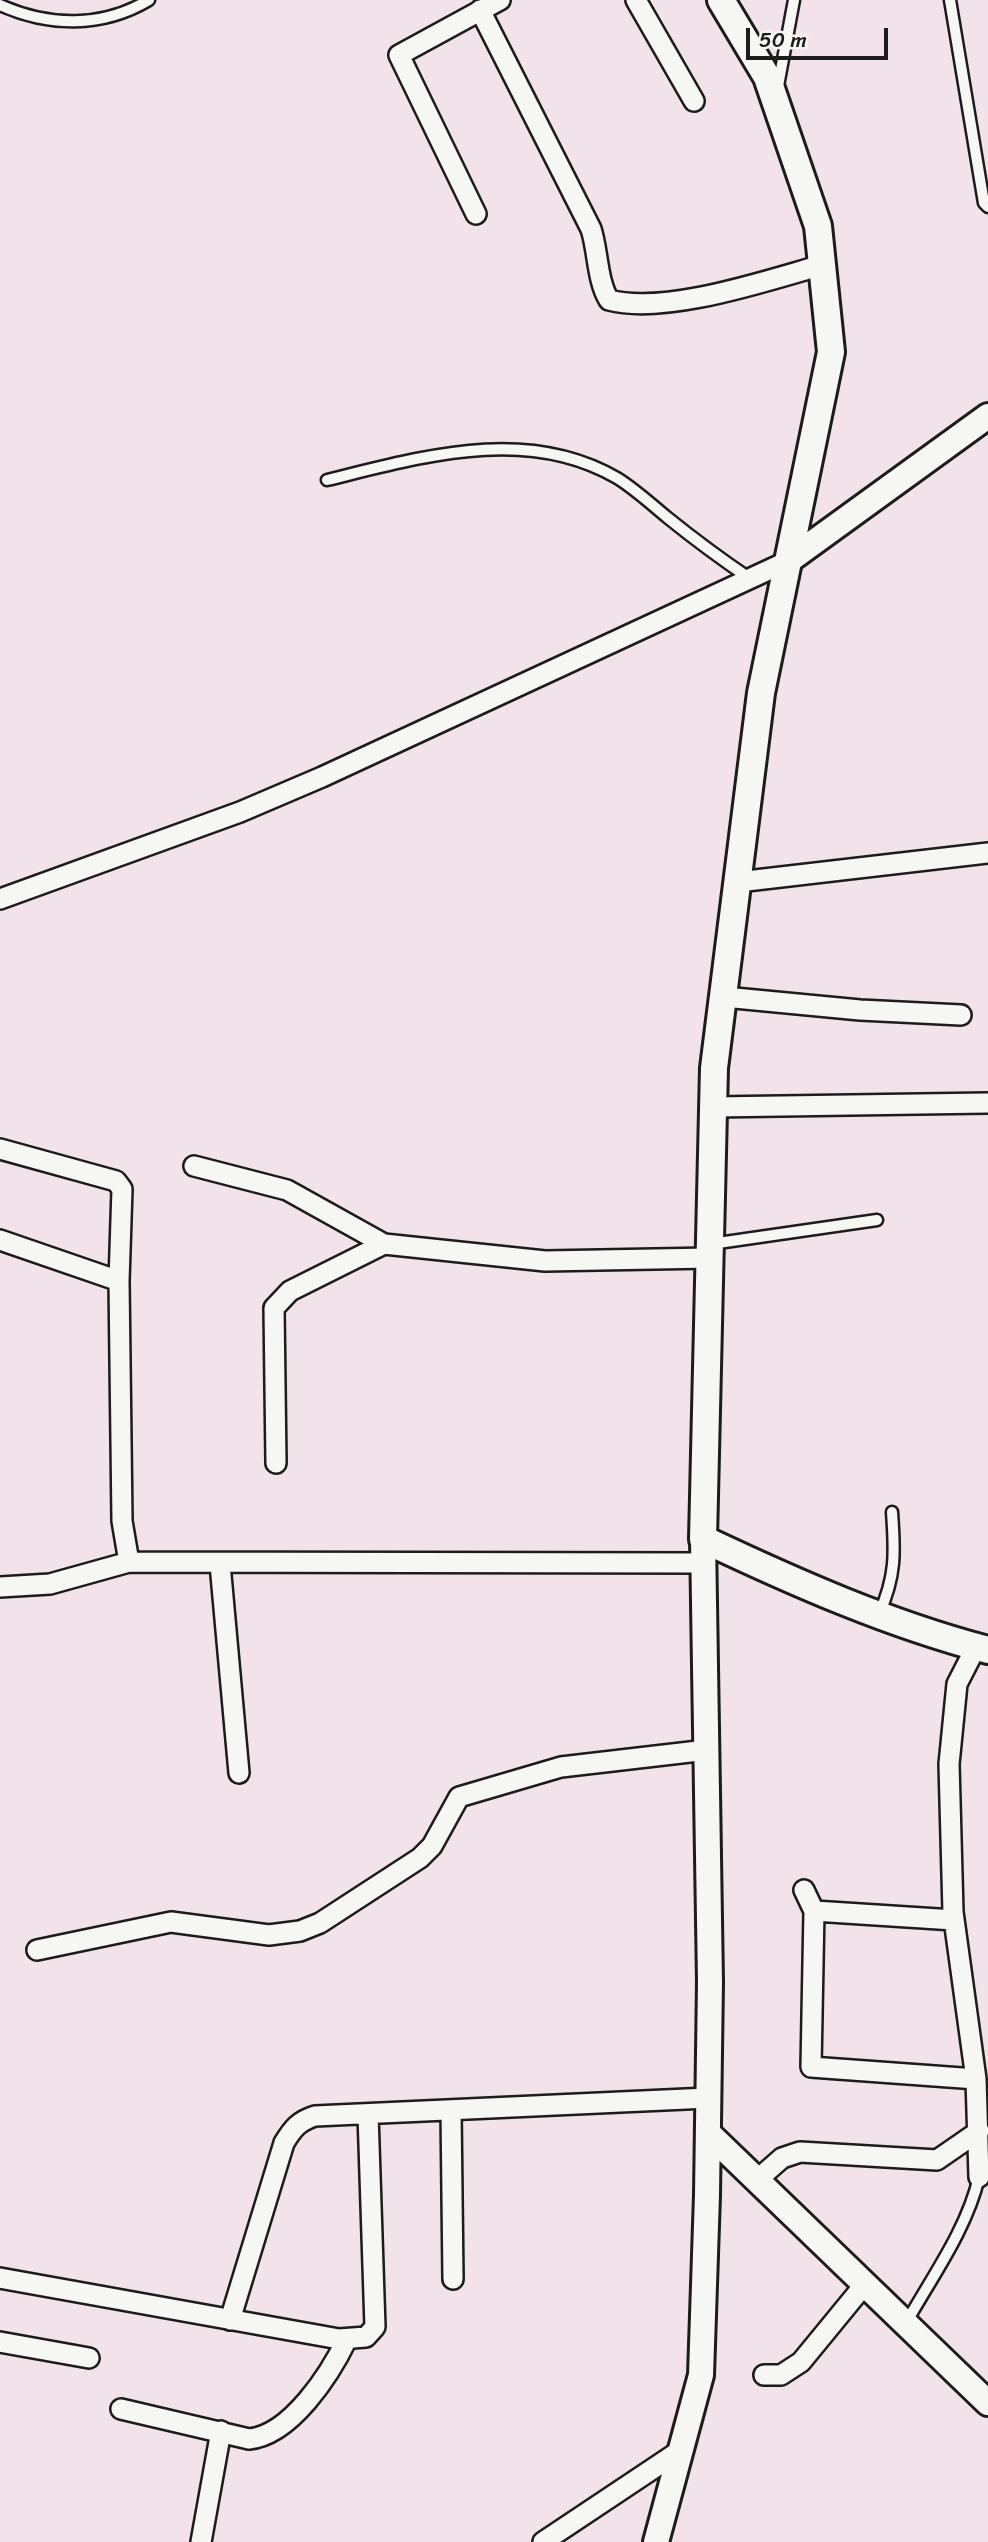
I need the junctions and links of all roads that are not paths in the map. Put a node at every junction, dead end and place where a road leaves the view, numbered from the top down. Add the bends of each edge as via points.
1 (149, 0) edge
2 (500, 0) edge
3 (636, 0) edge
4 (721, 0) edge
5 (794, 0) edge
6 (950, 0) edge
7 (0, 5) edge
8 (480, 10) junction
9 (694, 102) dead end
10 (775, 102) junction
11 (988, 207) edge
12 (476, 214) dead end
13 (822, 265) junction
14 (988, 416) edge
15 (327, 480) dead end
16 (788, 561) junction
17 (750, 579) junction
18 (988, 853) edge
19 (738, 883) junction
20 (0, 899) edge
21 (724, 997) junction
22 (961, 1016) dead end
23 (988, 1103) edge
24 (713, 1107) junction
25 (0, 1149) edge
26 (194, 1166) dead end
27 (877, 1220) dead end
28 (0, 1240) edge
29 (384, 1244) junction
30 (710, 1251) junction
31 (119, 1281) junction
32 (276, 1463) dead end
33 (892, 1512) dead end
34 (704, 1551) junction
35 (129, 1562) junction
36 (220, 1564) junction
37 (0, 1587) edge
38 (879, 1615) junction
39 (982, 1649) edge
40 (707, 1751) junction
41 (239, 1773) dead end
42 (804, 1890) dead end
43 (814, 1910) junction
44 (954, 1920) junction
45 (37, 1950) dead end
46 (976, 2080) junction
47 (708, 2098) junction
48 (451, 2110) junction
49 (368, 2114) junction
50 (979, 2131) junction
51 (708, 2133) junction
52 (979, 2178) joint
53 (757, 2180) junction
54 (0, 2278) edge
55 (453, 2279) dead end
56 (864, 2284) junction
57 (230, 2320) junction
58 (905, 2324) junction
59 (347, 2339) junction
60 (0, 2342) edge
61 (89, 2358) dead end
62 (764, 2375) dead end
63 (988, 2403) edge
64 (121, 2409) dead end
65 (221, 2431) junction
66 (681, 2450) junction
67 (201, 2542) edge
68 (542, 2542) edge
69 (656, 2542) edge

1 - 7 lane via 117,14 63,23
2 - 8 street
3 - 9 street
4 - 10 main road via 767,77
5 - 10 lane
6 - 11 lane
8 - 12 street via 399,55
8 - 13 street via 591,229 608,300 670,302
10 - 13 main road via 818,226
13 - 16 main road via 831,352
14 - 16 street
15 - 17 lane via 426,457 492,448 584,460 620,480
16 - 17 street
16 - 19 main road via 761,693
17 - 20 street via 240,812
18 - 19 street
19 - 21 main road
21 - 22 street
21 - 24 main road
23 - 24 street
24 - 30 main road
25 - 31 street via 120,1184
26 - 29 street via 286,1190
27 - 30 lane
28 - 31 street
29 - 30 street via 545,1261
29 - 32 street via 289,1291 274,1308
30 - 34 main road
31 - 35 street via 122,1521
33 - 38 lane via 894,1570
34 - 36 street
34 - 38 main road
34 - 40 street
35 - 36 street
35 - 37 street via 50,1584
36 - 41 street
38 - 39 main road
39 - 44 street via 957,1684 952,1714
40 - 45 street via 561,1767 458,1797 432,1846 420,1858 320,1923 300,1931 269,1936 171,1922
40 - 47 street
42 - 43 street
43 - 44 street
43 - 46 street via 811,2067
44 - 46 street
46 - 50 street
47 - 48 street
47 - 51 street
48 - 49 street
48 - 55 street
49 - 57 street via 315,2116 293,2127 284,2143
49 - 59 street via 375,2326 366,2337
50 - 52 street
50 - 53 street via 937,2160 800,2152 782,2158
51 - 53 street
51 - 66 street via 701,2375
52 - 58 lane via 961,2226
53 - 56 street
54 - 57 street
56 - 58 street
56 - 62 street via 801,2362 781,2375
57 - 59 street
58 - 63 street
59 - 65 street via 324,2382 268,2434 249,2439
60 - 61 street
64 - 65 street
65 - 67 street
66 - 68 street
66 - 69 street

